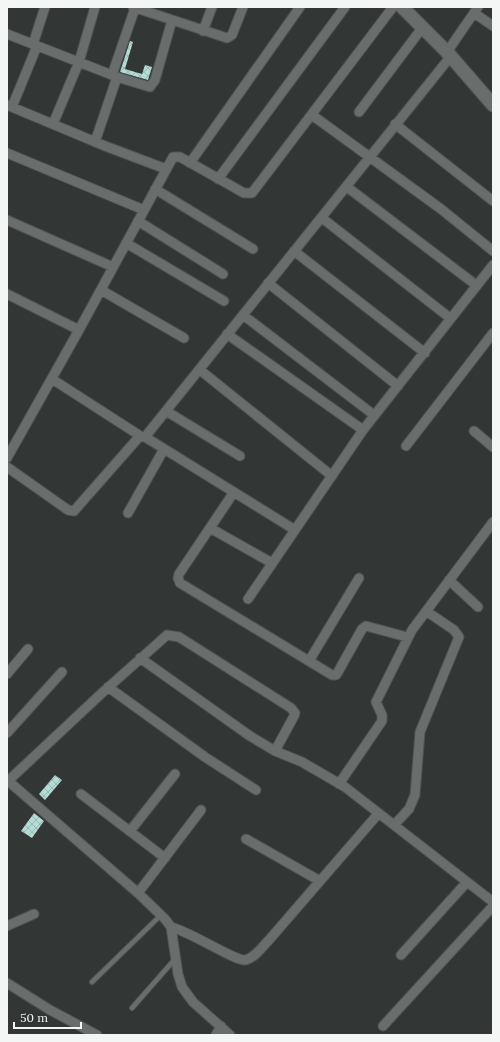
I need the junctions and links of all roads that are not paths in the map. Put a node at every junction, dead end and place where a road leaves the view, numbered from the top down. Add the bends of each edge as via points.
1 (45, 7) edge
2 (95, 7) edge
3 (134, 7) edge
4 (212, 7) edge
5 (243, 7) edge
6 (300, 7) edge
7 (345, 7) edge
8 (393, 7) edge
9 (402, 7) edge
10 (476, 10) edge
11 (172, 20) junction
12 (493, 26) edge
13 (422, 28) junction
14 (203, 31) junction
15 (7, 34) edge
16 (35, 45) junction
17 (449, 54) junction
18 (79, 62) junction
19 (115, 76) junction
20 (492, 101) edge
21 (10, 106) edge
22 (359, 112) dead end
23 (312, 115) junction
24 (53, 124) junction
25 (395, 124) junction
26 (95, 142) junction
27 (7, 153) edge
28 (370, 157) junction
29 (190, 163) junction
30 (166, 169) junction
31 (218, 179) junction
32 (347, 187) junction
33 (155, 189) junction
34 (493, 201) edge
35 (144, 210) junction
36 (322, 218) junction
37 (7, 220) edge
38 (138, 221) junction
39 (126, 243) junction
40 (253, 249) dead end
41 (493, 250) edge
42 (294, 251) junction
43 (493, 265) edge
44 (113, 267) junction
45 (223, 274) dead end
46 (268, 283) junction
47 (476, 286) junction
48 (101, 290) junction
49 (7, 294) edge
50 (224, 301) dead end
51 (243, 315) junction
52 (450, 318) junction
53 (80, 330) junction
54 (493, 333) edge
55 (227, 334) junction
56 (184, 338) dead end
57 (425, 352) junction
58 (200, 370) junction
59 (52, 379) junction
60 (398, 386) junction
61 (166, 411) junction
62 (374, 414) junction
63 (363, 430) junction
64 (474, 431) dead end
65 (143, 437) junction
66 (406, 446) dead end
67 (493, 447) edge
68 (164, 449) junction
69 (240, 456) dead end
70 (7, 458) edge
71 (7, 467) edge
72 (332, 476) junction
73 (234, 492) junction
74 (128, 513) dead end
75 (493, 522) edge
76 (210, 528) junction
77 (295, 530) junction
78 (272, 563) junction
79 (359, 578) dead end
80 (449, 580) junction
81 (248, 599) dead end
82 (478, 607) dead end
83 (426, 611) junction
84 (408, 638) junction
85 (28, 649) dead end
86 (140, 658) junction
87 (309, 661) junction
88 (62, 672) dead end
89 (7, 674) edge
90 (108, 687) junction
91 (7, 733) edge
92 (275, 751) junction
93 (175, 774) dead end
94 (8, 781) edge
95 (339, 784) junction
96 (256, 790) dead end
97 (81, 794) dead end
98 (201, 810) dead end
99 (378, 814) junction
100 (394, 825) junction
101 (130, 831) junction
102 (246, 839) dead end
103 (164, 858) junction
104 (320, 881) junction
105 (467, 882) junction
106 (138, 893) junction
107 (493, 902) edge
108 (493, 906) edge
109 (34, 914) dead end
110 (161, 915) junction
111 (7, 926) edge
112 (171, 927) junction
113 (400, 955) dead end
114 (176, 957) junction
115 (92, 982) dead end
116 (7, 983) edge
117 (132, 1008) dead end
118 (221, 1026) junction
119 (383, 1026) dead end
120 (96, 1035) edge
121 (216, 1035) edge
122 (230, 1035) edge

1 - 16 street
2 - 18 street
3 - 11 street
3 - 19 street
4 - 14 street
5 - 14 street via 231,37
6 - 29 street
7 - 31 street
8 - 23 street
9 - 13 street
10 - 12 street
10 - 17 street
11 - 14 street
11 - 19 street via 155,80 150,87
13 - 17 street
13 - 22 street
15 - 16 street
16 - 18 street
16 - 21 street
17 - 20 street
17 - 25 street
18 - 19 street
18 - 24 street
19 - 26 street
21 - 24 street
23 - 28 street
23 - 31 street via 252,193 244,193
24 - 26 street
25 - 28 street
25 - 34 street
26 - 30 street
27 - 35 street
28 - 32 street
28 - 41 street
29 - 30 street via 177,156 173,157
29 - 31 street
30 - 33 street
32 - 36 street
32 - 47 street
33 - 35 street
33 - 40 street
35 - 38 street
36 - 42 street
36 - 52 street
37 - 44 street
38 - 39 street
38 - 45 street
39 - 44 street
39 - 50 street
42 - 46 street
42 - 57 street
43 - 47 street
44 - 48 street
46 - 51 street
46 - 60 street
47 - 52 street
48 - 53 street
48 - 56 street
49 - 53 street
51 - 55 street
51 - 62 street
52 - 57 street
53 - 59 street
54 - 66 street
55 - 58 street
55 - 63 street
57 - 60 street
58 - 61 street
58 - 72 street
59 - 65 street
59 - 70 street
60 - 62 street
61 - 65 street
61 - 69 street
62 - 63 street
63 - 72 street
64 - 67 street
65 - 68 street
65 - 71 street via 140,437 74,511 68,510
68 - 73 street
68 - 74 street
72 - 77 street
73 - 76 street
73 - 77 street
75 - 80 street
76 - 78 street
76 - 87 street via 179,574 178,581
77 - 78 street
78 - 81 street
79 - 87 street
80 - 82 street
80 - 83 street
83 - 84 street
83 - 100 street via 454,630 459,637 420,732 413,802
84 - 87 street via 366,626 336,675
84 - 95 street via 376,702 382,721
85 - 89 street
86 - 90 street
86 - 92 street
86 - 92 street via 167,635 176,635 291,708 295,714
88 - 91 street
90 - 94 street
90 - 96 street via 205,757
92 - 95 street via 302,762
93 - 101 street
94 - 106 street
95 - 99 street
97 - 101 street
98 - 103 street
99 - 100 street
99 - 104 street
100 - 105 street
101 - 103 street
102 - 104 street
103 - 106 street
104 - 112 street via 256,954 245,960 240,960
105 - 107 street
105 - 113 street
106 - 110 street
108 - 119 street
109 - 111 street
110 - 112 street
110 - 115 lane
112 - 114 street
114 - 117 lane
114 - 118 street via 178,974 187,994
116 - 120 street
118 - 121 street
118 - 122 street

